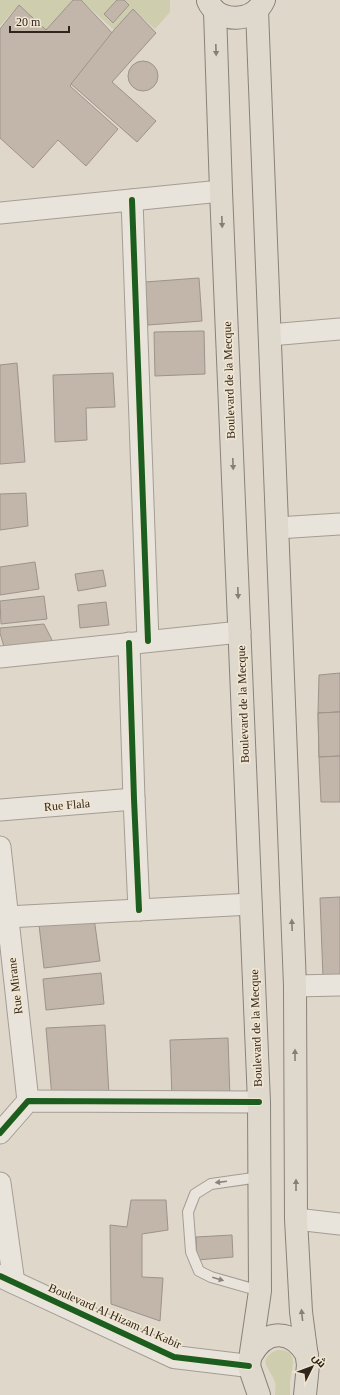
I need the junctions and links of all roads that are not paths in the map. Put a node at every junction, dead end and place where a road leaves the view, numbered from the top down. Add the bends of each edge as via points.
1 (211, 5) edge
2 (261, 5) edge
3 (221, 191) junction
4 (132, 200) junction
5 (0, 213) edge
6 (340, 329) edge
7 (270, 335) junction
8 (340, 524) edge
9 (277, 528) junction
10 (240, 632) junction
11 (139, 642) junction
12 (0, 657) edge
13 (134, 799) junction
14 (0, 810) edge
15 (0, 847) edge
16 (251, 904) junction
17 (139, 910) junction
18 (7, 917) junction
19 (340, 985) edge
20 (295, 986) junction
21 (28, 1100) junction
22 (259, 1102) junction
23 (0, 1133) edge
24 (260, 1177) junction
25 (0, 1183) edge
26 (296, 1219) junction
27 (340, 1224) edge
28 (7, 1280) edge
29 (260, 1291) junction
30 (307, 1355) junction
31 (250, 1360) junction
32 (259, 1395) edge
33 (305, 1395) edge

1 - 2 main road via 223,16 232,18 250,15
1 -> 3 main road, Boulevard de la Mecque
2 - 7 main road
3 - 4 street
3 -> 10 main road, Boulevard de la Mecque
4 - 5 street
4 - 11 street
6 - 7 street
7 - 9 main road
8 - 9 street
20 -> 9 main road
10 - 11 street
10 - 16 main road, Boulevard de la Mecque
11 - 12 street
11 - 13 street
13 - 14 street, Rue Flala
13 - 17 street
15 - 18 street, Rue Mirane
16 - 17 street
16 - 22 main road, Boulevard de la Mecque
17 - 18 street
18 - 21 street, Rue Mirane
19 - 20 street
26 -> 20 main road
21 - 22 street
21 - 23 street
22 - 24 main road, Boulevard de la Mecque
24 - 29 main road, Boulevard de la Mecque
24 -> 29 lane via 211,1184 195,1194 188,1212 191,1252 199,1271
25 - 28 street
26 - 27 street
30 -> 26 main road via 301,1312
28 - 31 street, Boulevard Al Hizam Al Kabir via 174,1357
29 - 31 main road, Boulevard de la Mecque
30 - 31 main road via 294,1339 274,1336 257,1345
30 - 33 main road
31 - 32 main road, Boulevard de la Mecque

